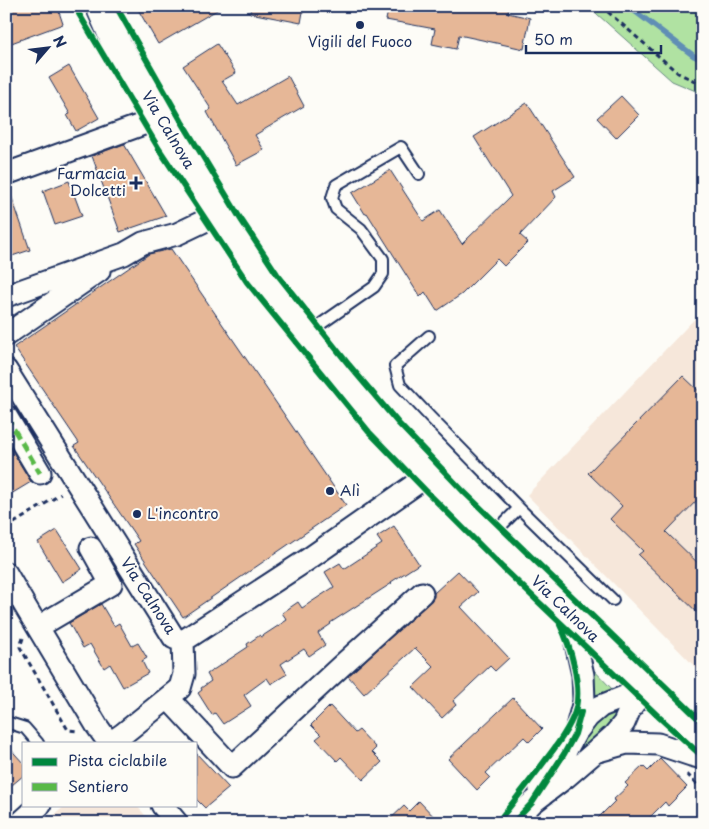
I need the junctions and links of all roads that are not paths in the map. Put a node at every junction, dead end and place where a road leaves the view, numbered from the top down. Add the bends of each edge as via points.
1 (88, 12) edge
2 (160, 118) junction
3 (6, 174) edge
4 (419, 174) dead end
5 (219, 214) junction
6 (124, 254) junction
7 (6, 296) edge
8 (307, 334) junction
9 (6, 335) edge
10 (429, 336) dead end
11 (6, 370) edge
12 (6, 416) edge
13 (40, 473) dead end
14 (430, 474) junction
15 (518, 508) junction
16 (492, 536) junction
17 (91, 548) dead end
18 (6, 573) edge
19 (422, 593) dead end
20 (612, 600) dead end
21 (575, 618) junction
22 (31, 628) junction
23 (183, 642) junction
24 (646, 686) junction
25 (174, 693) junction
26 (6, 722) edge
27 (575, 734) junction
28 (703, 741) edge
29 (37, 742) edge
30 (108, 742) edge
31 (111, 742) edge
32 (595, 752) junction
33 (703, 758) edge
34 (532, 803) junction
35 (39, 806) edge
36 (163, 806) edge
37 (20, 823) edge
38 (177, 823) edge
39 (512, 823) edge

1 - 2 main road, Via Calnova via 117,45
2 - 3 street
2 - 5 main road, Via Calnova
4 - 8 lane via 401,147 336,185 332,198 336,209 361,229 378,252 383,259 383,274 374,287
5 - 6 street via 177,234 143,243
5 - 8 main road, Via Calnova
6 - 7 street
6 - 9 street
8 - 14 main road, Via Calnova
10 - 15 lane via 395,366 400,385
11 - 23 street, Via Calnova via 174,638
12 - 13 street
14 - 16 main road, Via Calnova
14 - 23 street, Via Calnova
15 - 16 lane
15 - 20 lane
16 - 21 main road, Via Calnova
17 - 22 street via 111,584
18 - 22 street
19 - 25 street via 232,767
21 - 24 main road, Via Calnova
21 - 27 street via 584,701
22 - 30 street
23 - 25 street via 184,674
24 - 27 street via 602,706
24 - 28 main road, Via Calnova
24 - 32 street via 614,735
25 - 31 street
26 - 29 lane via 25,728
27 - 34 street
32 - 33 street via 627,743 658,744
32 - 34 street
34 - 39 street
35 - 37 street
36 - 38 street

